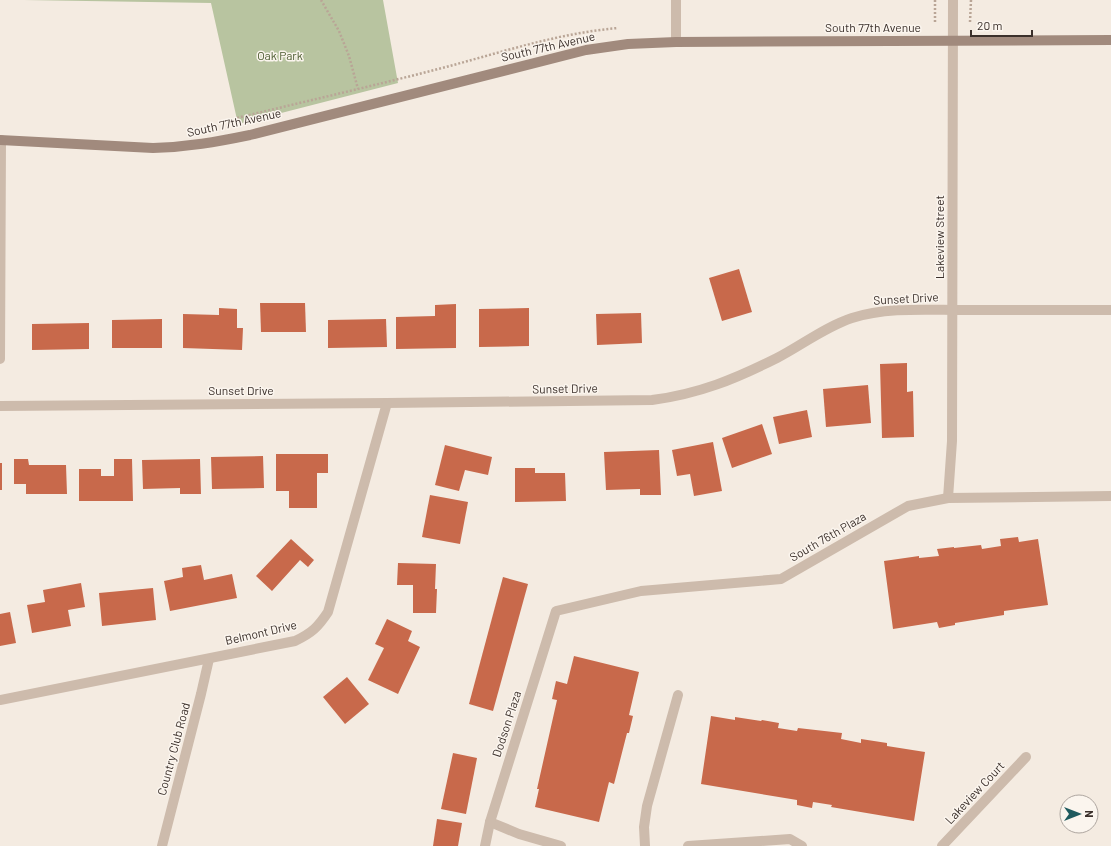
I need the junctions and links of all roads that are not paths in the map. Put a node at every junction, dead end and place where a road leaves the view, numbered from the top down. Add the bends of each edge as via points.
1 (676, 0) edge
2 (954, 0) edge
3 (1111, 40) edge
4 (953, 41) junction
5 (676, 42) junction
6 (1, 140) edge
7 (953, 310) junction
8 (1111, 310) edge
9 (0, 359) edge
10 (387, 403) junction
11 (0, 406) edge
12 (1111, 496) edge
13 (948, 498) junction
14 (556, 611) joint
15 (209, 659) junction
16 (678, 695) dead end
17 (0, 700) edge
18 (1026, 757) dead end
19 (490, 822) junction
20 (162, 846) edge
21 (485, 846) edge
22 (561, 846) edge
23 (645, 846) edge
24 (688, 846) edge
25 (802, 846) edge
26 (942, 846) edge

1 - 5 street
2 - 4 street, Lakeview Street
3 - 4 street, South 77th Avenue
4 - 5 street, South 77th Avenue
4 - 7 street, Lakeview Street
5 - 6 street, South 77th Avenue via 628,44 586,50 250,135 201,145 153,148
6 - 9 street
7 - 8 street, Sunset Drive
7 - 10 street, Sunset Drive via 892,310 851,318 734,378 703,390 674,397 626,401
7 - 13 street, Lakeview Street via 952,441
10 - 11 street, Sunset Drive
10 - 15 street, Belmont Drive via 328,612 320,625 309,634 295,640
12 - 13 street, South 76th Plaza
13 - 14 street, South 76th Plaza via 908,506 781,579 641,591
14 - 19 street, Dodson Plaza
15 - 17 street, Belmont Drive
15 - 20 street, Country Club Road
16 - 23 street via 647,806
18 - 26 street, Lakeview Court
19 - 21 street, Dodson Plaza
19 - 22 street via 519,834
24 - 25 street via 790,839

